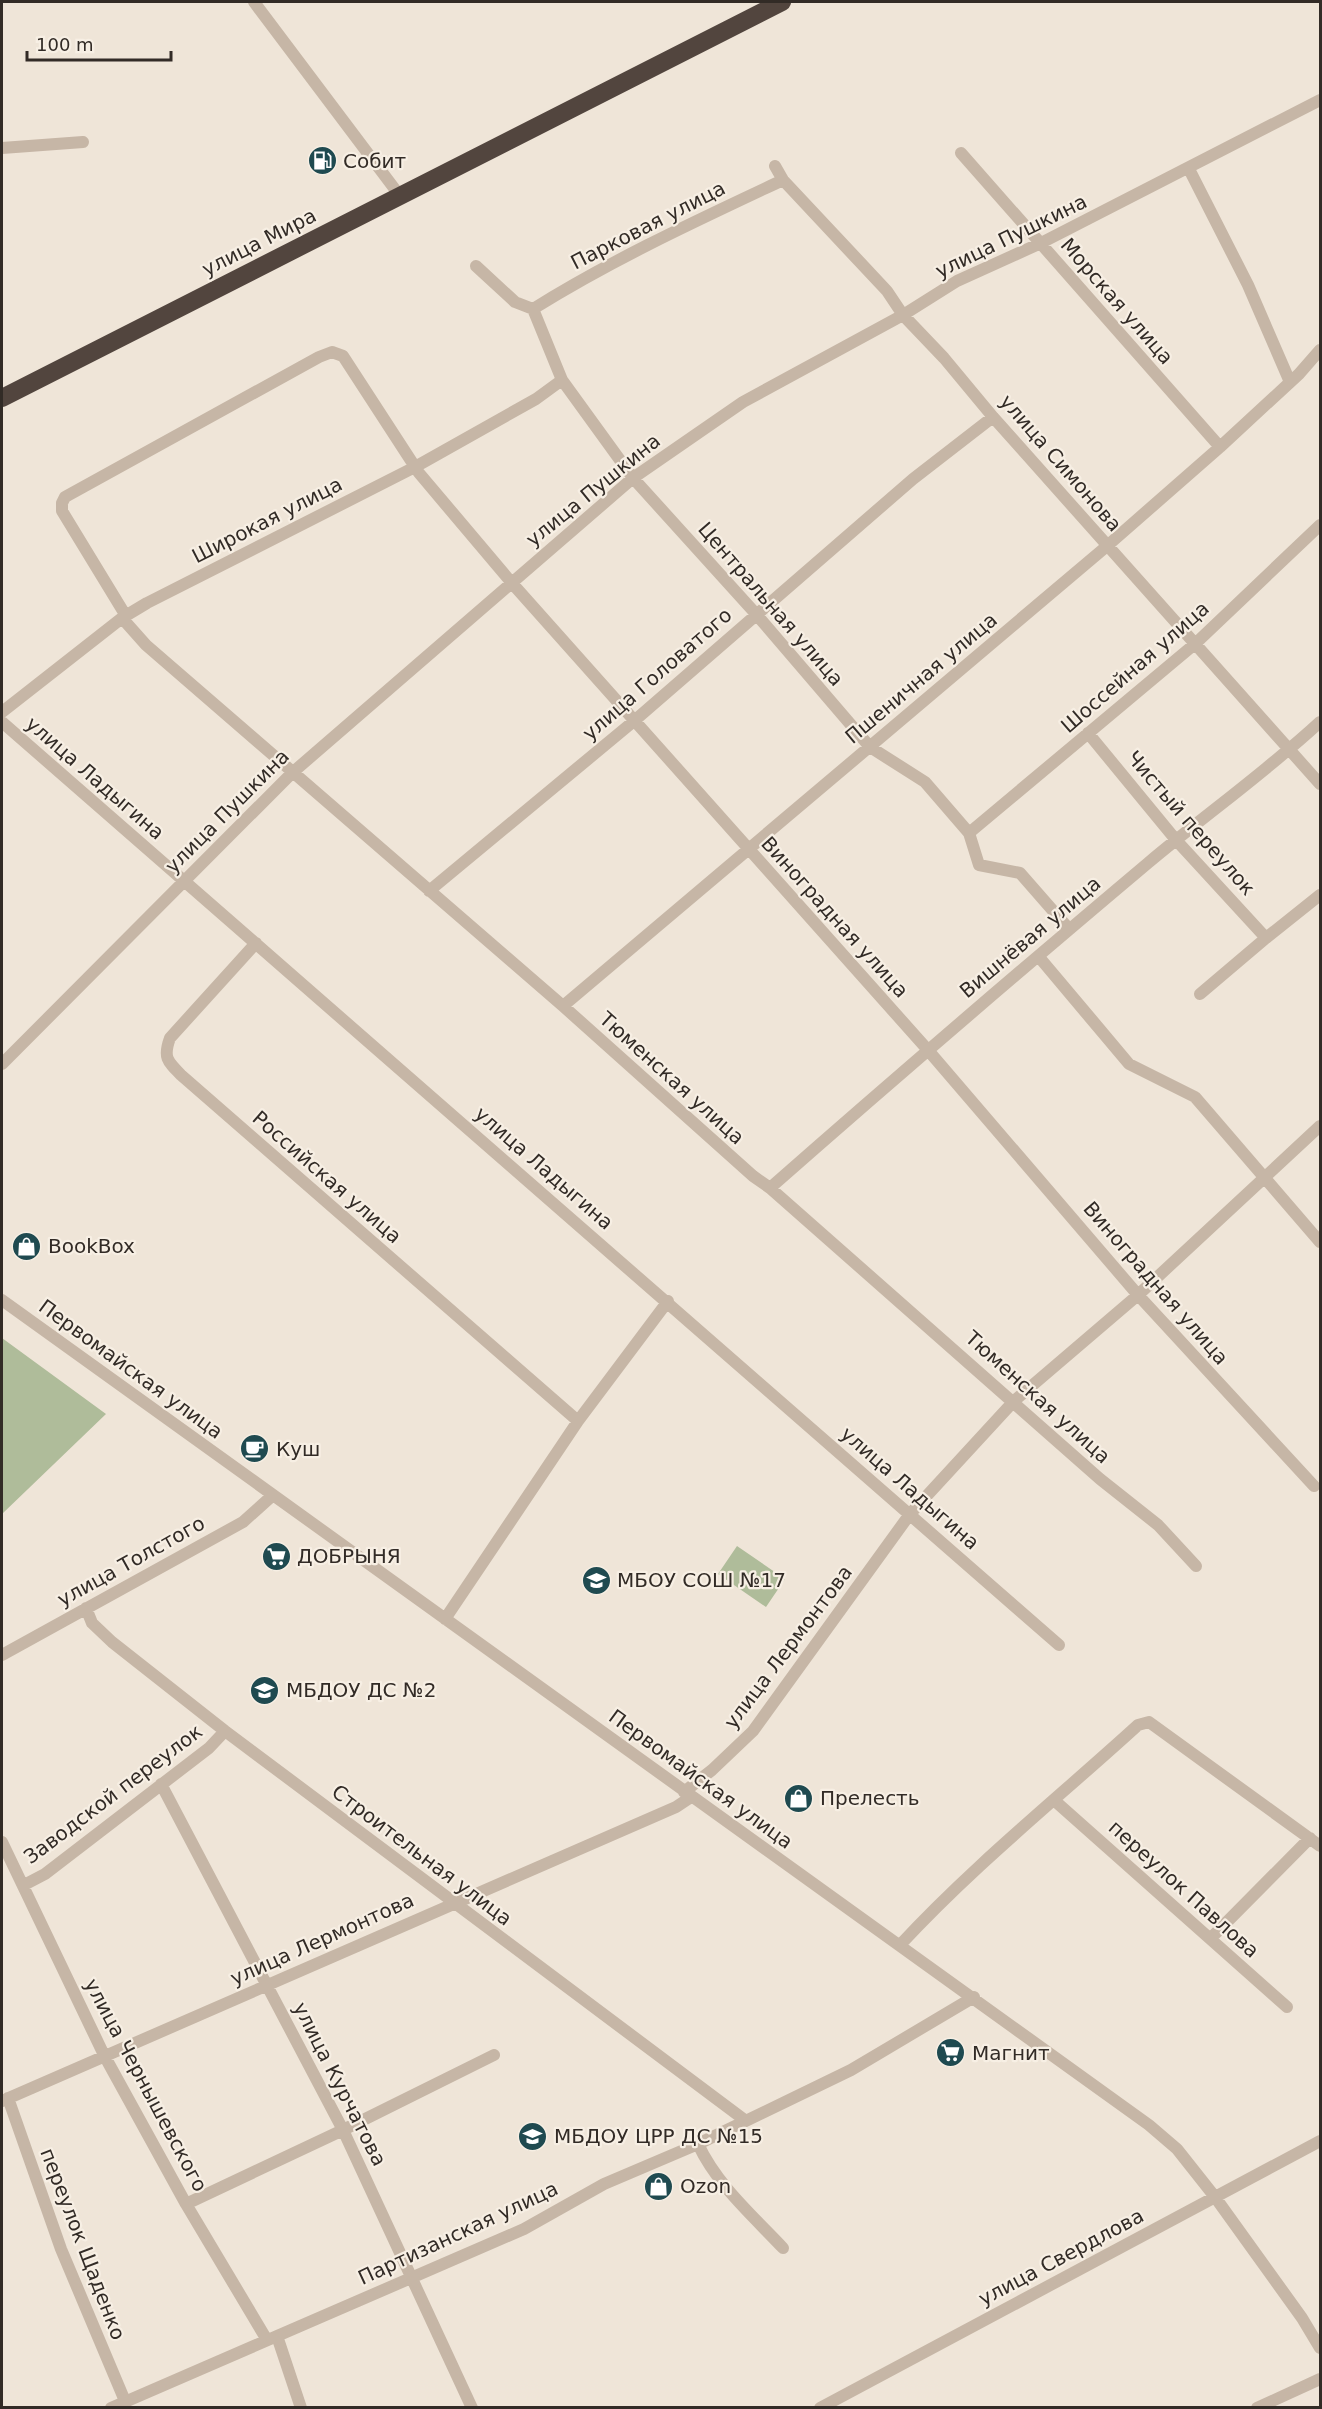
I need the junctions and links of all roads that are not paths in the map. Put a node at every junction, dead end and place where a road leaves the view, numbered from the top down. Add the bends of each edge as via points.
1 (254, 2) edge
2 (782, 2) edge
3 (1320, 100) edge
4 (83, 142) dead end
5 (2, 148) edge
6 (962, 153) dead end
7 (775, 166) dead end
8 (1189, 169) junction
9 (783, 180) junction
10 (400, 196) junction
11 (1041, 243) junction
12 (476, 266) dead end
13 (533, 309) junction
14 (903, 315) junction
15 (1320, 350) edge
16 (1294, 378) junction
17 (562, 380) junction
18 (2, 398) edge
19 (993, 417) junction
20 (1220, 447) junction
21 (415, 467) junction
22 (633, 478) junction
23 (64, 514) joint
24 (1320, 525) edge
25 (1107, 546) junction
26 (511, 582) junction
27 (756, 614) junction
28 (124, 617) junction
29 (1196, 643) junction
30 (2, 712) edge
31 (634, 721) junction
32 (2, 722) edge
33 (1320, 722) edge
34 (1088, 733) junction
35 (870, 747) junction
36 (1290, 750) junction
37 (292, 773) junction
38 (1320, 784) edge
39 (969, 833) junction
40 (1176, 840) junction
41 (748, 849) junction
42 (183, 882) junction
43 (429, 891) junction
44 (1320, 895) edge
45 (1069, 929) junction
46 (1266, 938) junction
47 (256, 943) junction
48 (1039, 957) junction
49 (1200, 994) dead end
50 (562, 1006) junction
51 (927, 1049) junction
52 (2, 1064) edge
53 (1320, 1126) edge
54 (1264, 1177) junction
55 (770, 1188) junction
56 (1320, 1242) edge
57 (1138, 1295) junction
58 (2, 1300) edge
59 (668, 1302) junction
60 (1014, 1401) junction
61 (578, 1421) junction
62 (1314, 1486) dead end
63 (273, 1495) junction
64 (910, 1514) junction
65 (1196, 1566) dead end
66 (86, 1608) junction
67 (445, 1618) junction
68 (1059, 1645) dead end
69 (2, 1655) edge
70 (225, 1731) junction
71 (161, 1784) junction
72 (688, 1794) junction
73 (1055, 1801) junction
74 (2, 1842) edge
75 (1315, 1842) edge
76 (24, 1885) junction
77 (453, 1903) junction
78 (1210, 1938) junction
79 (900, 1945) junction
80 (268, 1984) junction
81 (974, 1997) junction
82 (1287, 2007) dead end
83 (104, 2055) junction
84 (494, 2055) dead end
85 (5, 2100) edge
86 (746, 2121) junction
87 (343, 2130) junction
88 (1320, 2141) edge
89 (698, 2144) junction
90 (1215, 2197) junction
91 (186, 2204) junction
92 (783, 2248) dead end
93 (412, 2276) junction
94 (272, 2338) junction
95 (1320, 2348) edge
96 (1320, 2379) edge
97 (125, 2401) junction
98 (111, 2408) edge
99 (301, 2408) edge
100 (472, 2408) edge
101 (820, 2408) edge
102 (1257, 2408) edge

1 - 10 street
2 - 10 highway, улица Мира
3 - 8 street, улица Пушкина
4 - 5 street
6 - 11 street, Морская улица
7 - 9 street, улица Симонова
8 - 11 street, улица Пушкина
8 - 16 street
9 - 13 street, Парковая улица via 648,245
9 - 14 street, улица Симонова via 887,291
10 - 18 highway, улица Мира
11 - 14 street, улица Пушкина via 957,281
11 - 20 street, Морская улица
12 - 13 street via 515,302
13 - 17 street, Центральная улица
14 - 19 street, улица Симонова
14 - 22 street, улица Пушкина via 743,402
15 - 16 street, Пшеничная улица
16 - 20 street, Пшеничная улица
17 - 21 street, Широкая улица via 536,399
17 - 22 street, Центральная улица
19 - 25 street, улица Симонова
19 - 27 street, улица Головатого via 913,479
20 - 25 street, Пшеничная улица
21 - 23 street, Виноградная улица via 347,360 332,352 69,495 62,503
21 - 26 street, Виноградная улица
21 - 28 street, Широкая улица
22 - 26 street, улица Пушкина
22 - 27 street, Центральная улица
23 - 28 street, Тюменская улица
24 - 29 street, Шоссейная улица
25 - 29 street, улица Симонова
25 - 35 street, Пшеничная улица
26 - 31 street, Виноградная улица
26 - 37 street, улица Пушкина
27 - 31 street, улица Головатого
27 - 35 street, Центральная улица
28 - 30 street, Широкая улица
28 - 37 street, Тюменская улица via 146,645
29 - 34 street, Шоссейная улица
29 - 36 street, улица Симонова
31 - 41 street, Виноградная улица
31 - 43 street, улица Головатого
32 - 42 street, улица Ладыгина
33 - 36 street, Вишнёвая улица
34 - 39 street, Шоссейная улица
34 - 40 street, Чистый переулок
35 - 39 street, Центральная улица via 925,782
35 - 41 street, Пшеничная улица
36 - 38 street, улица Симонова
36 - 40 street, Вишнёвая улица
37 - 42 street, улица Пушкина
37 - 43 street, Тюменская улица
39 - 45 street, Центральная улица via 979,865 1020,873
40 - 45 street, Вишнёвая улица
40 - 46 street, Чистый переулок
41 - 50 street, Пшеничная улица
41 - 51 street, Виноградная улица
42 - 47 street, улица Ладыгина
42 - 52 street, улица Пушкина
43 - 50 street, Тюменская улица
44 - 46 street
45 - 48 street, Вишнёвая улица
46 - 49 street
47 - 59 street, улица Ладыгина
47 - 61 street, Российская улица via 170,1038 165,1051 169,1062
48 - 51 street, Вишнёвая улица
48 - 54 street via 1129,1064 1195,1097
50 - 55 street, Тюменская улица
51 - 55 street, Вишнёвая улица
51 - 57 street, Виноградная улица
53 - 54 street, улица Лермонтова
54 - 56 street
54 - 57 street, улица Лермонтова
55 - 60 street, Тюменская улица
57 - 60 street, улица Лермонтова
57 - 62 street, Виноградная улица
58 - 63 street, Первомайская улица
59 - 61 street
59 - 64 street, улица Ладыгина
60 - 64 street, улица Лермонтова
60 - 65 street, Тюменская улица via 1158,1526
61 - 67 street
63 - 66 street, улица Толстого via 243,1522
63 - 67 street, Первомайская улица
64 - 68 street, улица Ладыгина
64 - 72 street, улица Лермонтова via 753,1731
66 - 69 street, улица Толстого
66 - 70 street, Строительная улица via 92,1623 112,1642
67 - 72 street, Первомайская улица
70 - 71 street, Заводской переулок
70 - 77 street, Строительная улица
71 - 76 street, Заводской переулок via 45,1874
71 - 80 street, улица Курчатова
72 - 77 street, улица Лермонтова via 676,1807
72 - 79 street, Первомайская улица
73 - 75 street via 1138,1725 1149,1722
73 - 78 street, переулок Павлова
73 - 79 street via 1011,1837
74 - 76 street, улица Чернышевского
75 - 78 street
76 - 83 street, улица Чернышевского
77 - 80 street, улица Лермонтова
77 - 86 street, Строительная улица
78 - 82 street, переулок Павлова
79 - 81 street, Первомайская улица
80 - 83 street, улица Лермонтова
80 - 87 street, улица Курчатова
81 - 86 street, Партизанская улица via 851,2070
81 - 90 street, Первомайская улица via 1149,2124 1177,2149
83 - 85 street, улица Лермонтова
83 - 91 street, улица Чернышевского
84 - 87 street
85 - 97 street, переулок Щаденко
86 - 89 street, Партизанская улица
87 - 91 street
87 - 93 street, улица Курчатова
88 - 90 street, улица Свердлова
89 - 92 street via 706,2162
89 - 93 street, Партизанская улица via 604,2184 524,2229
90 - 95 street, Первомайская улица
90 - 101 street, улица Свердлова
91 - 94 street, улица Чернышевского
93 - 94 street, Партизанская улица
93 - 100 street, улица Курчатова
94 - 97 street, Партизанская улица
94 - 99 street, улица Чернышевского
96 - 102 street
97 - 98 street, Партизанская улица

